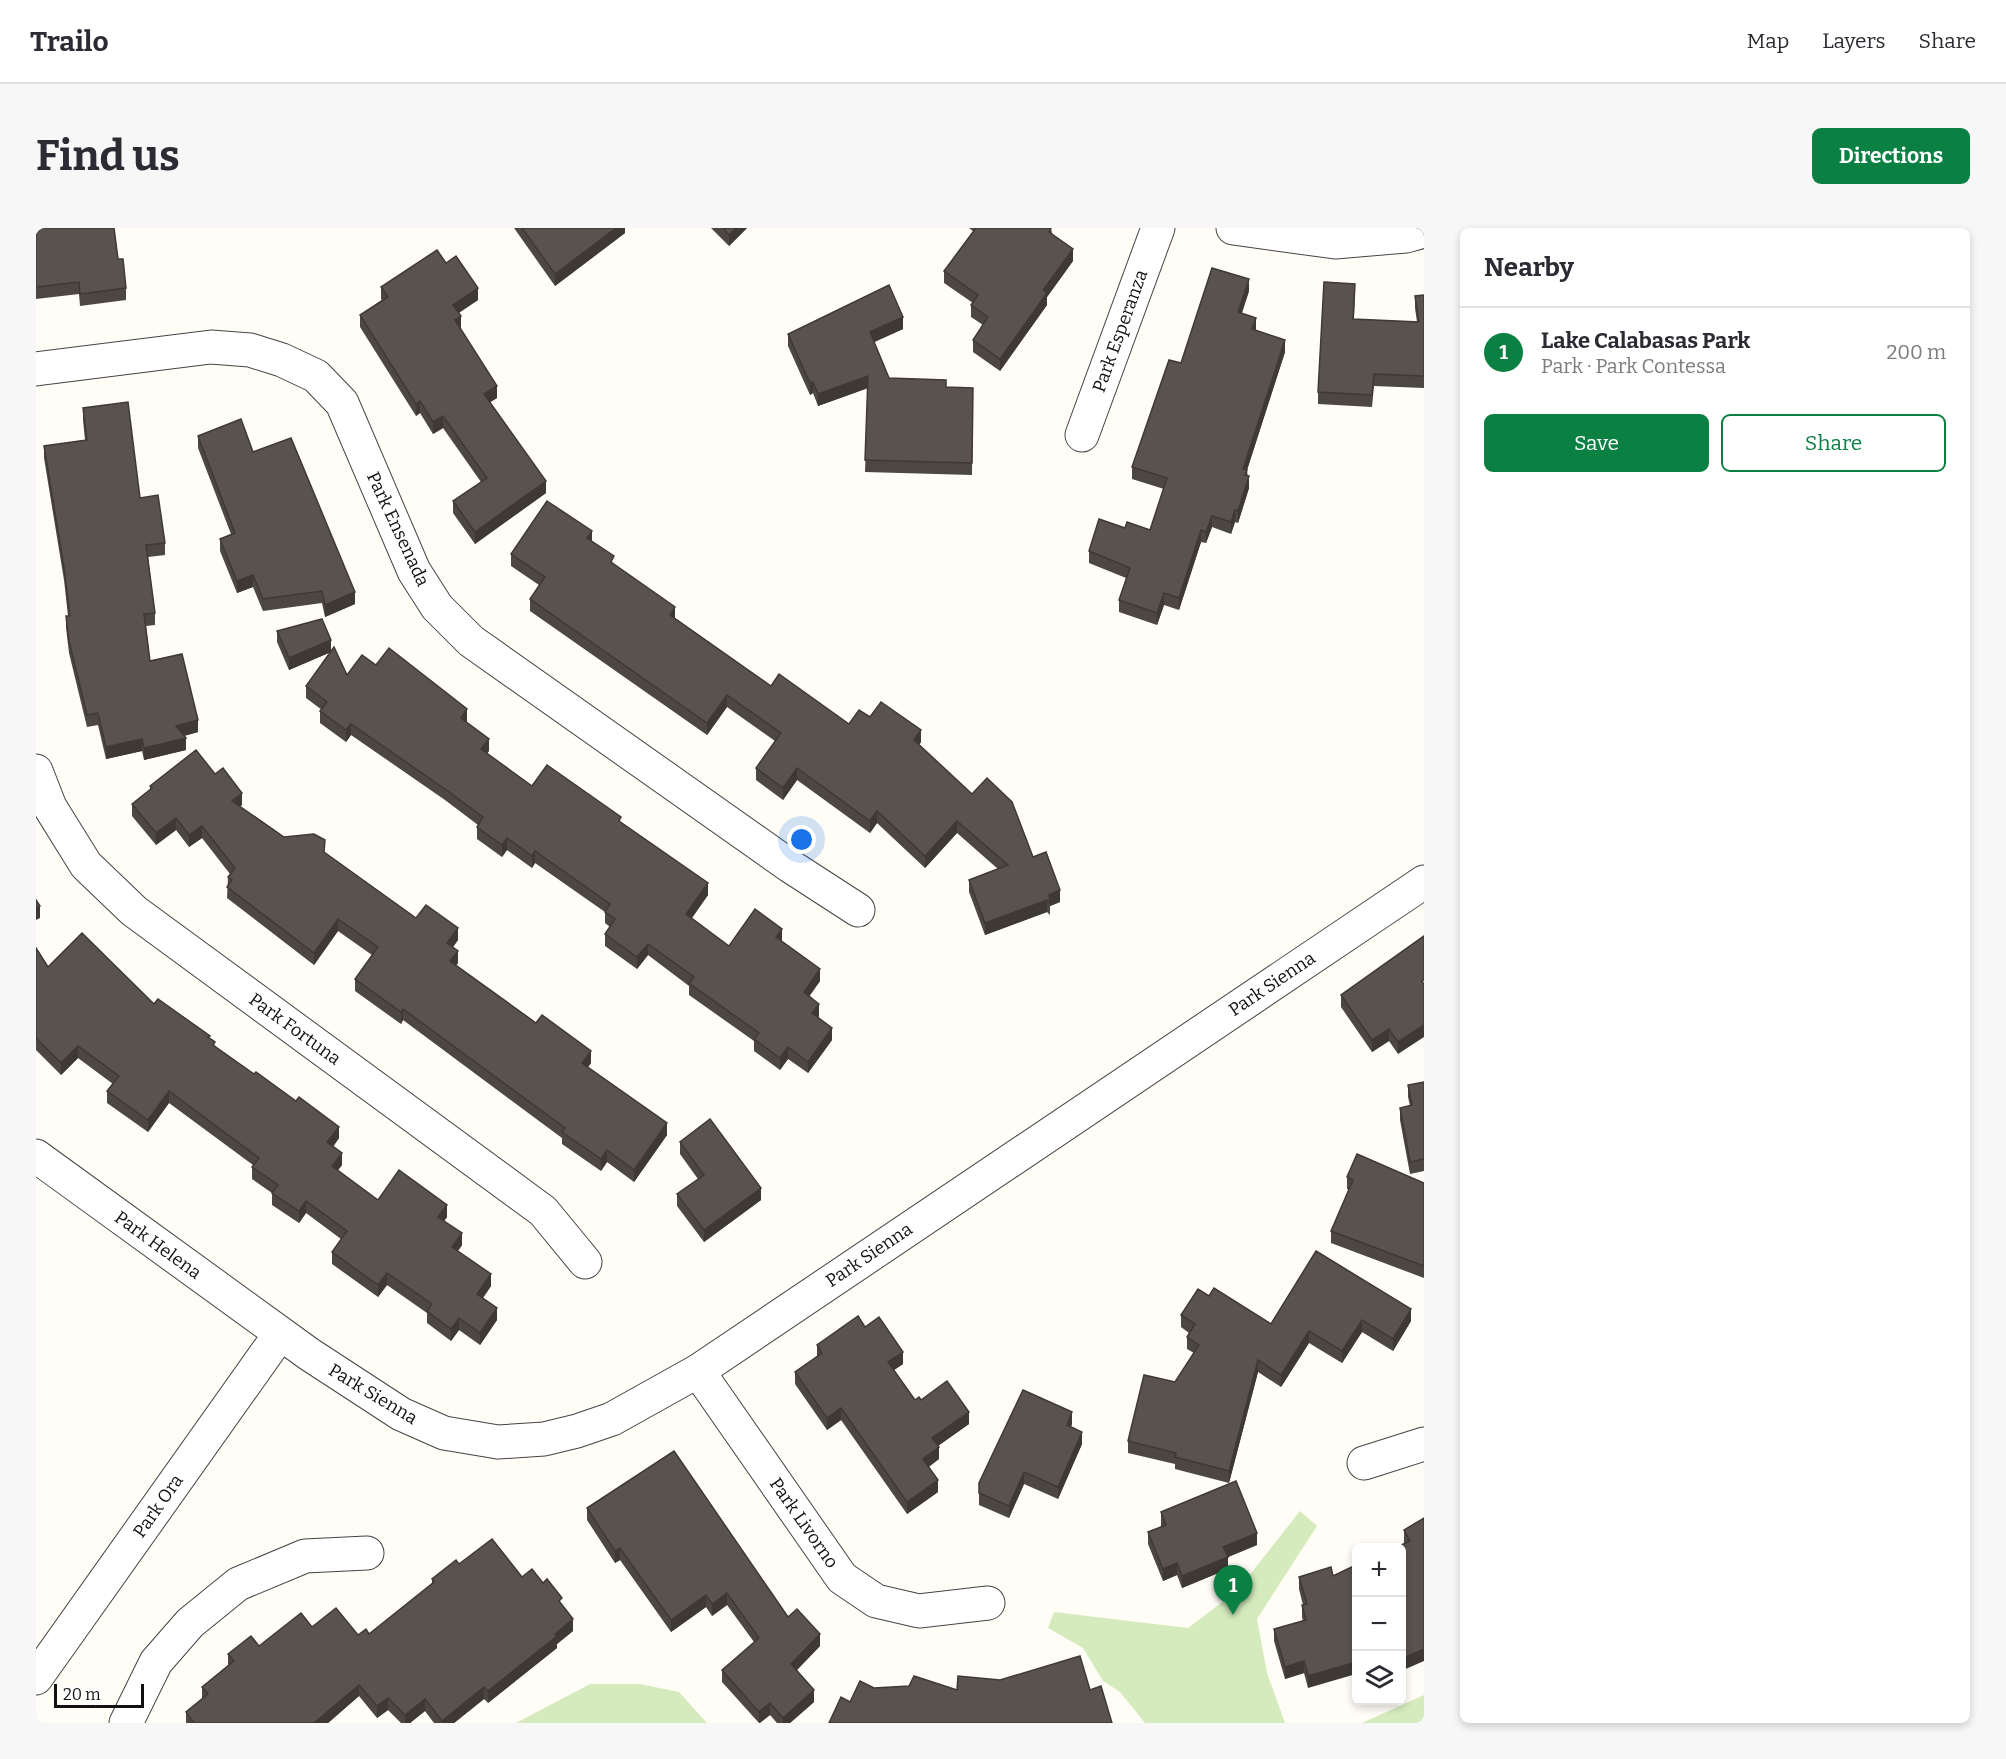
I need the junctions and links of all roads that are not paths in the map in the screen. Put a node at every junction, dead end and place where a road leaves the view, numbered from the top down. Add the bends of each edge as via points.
1 (1158, 228) edge
2 (1233, 228) edge
3 (1424, 231) edge
4 (36, 369) edge
5 (1082, 435) dead end
6 (36, 771) edge
7 (1424, 882) edge
8 (858, 910) dead end
9 (36, 1156) edge
10 (585, 1262) dead end
11 (280, 1334) junction
12 (698, 1371) junction
13 (1424, 1444) edge
14 (1364, 1463) dead end
15 (367, 1553) dead end
16 (988, 1603) dead end
17 (36, 1678) edge
18 (126, 1723) edge

1 - 5 street, Park Esperanza
2 - 3 street via 1335,242
4 - 8 street, Park Ensenada via 211,347 250,350 316,376 342,403 414,571 437,607 471,641
6 - 10 street, Park Fortuna via 50,807 86,865 134,911 543,1211
7 - 12 street, Park Sienna
9 - 11 street, Park Helena
11 - 12 street, Park Sienna via 401,1414 444,1433 498,1442 544,1439 603,1422
11 - 17 street, Park Ora
12 - 16 street, Park Livorno via 842,1578 876,1600 919,1611
13 - 14 street
15 - 18 street via 305,1556 238,1584 190,1623 156,1662

